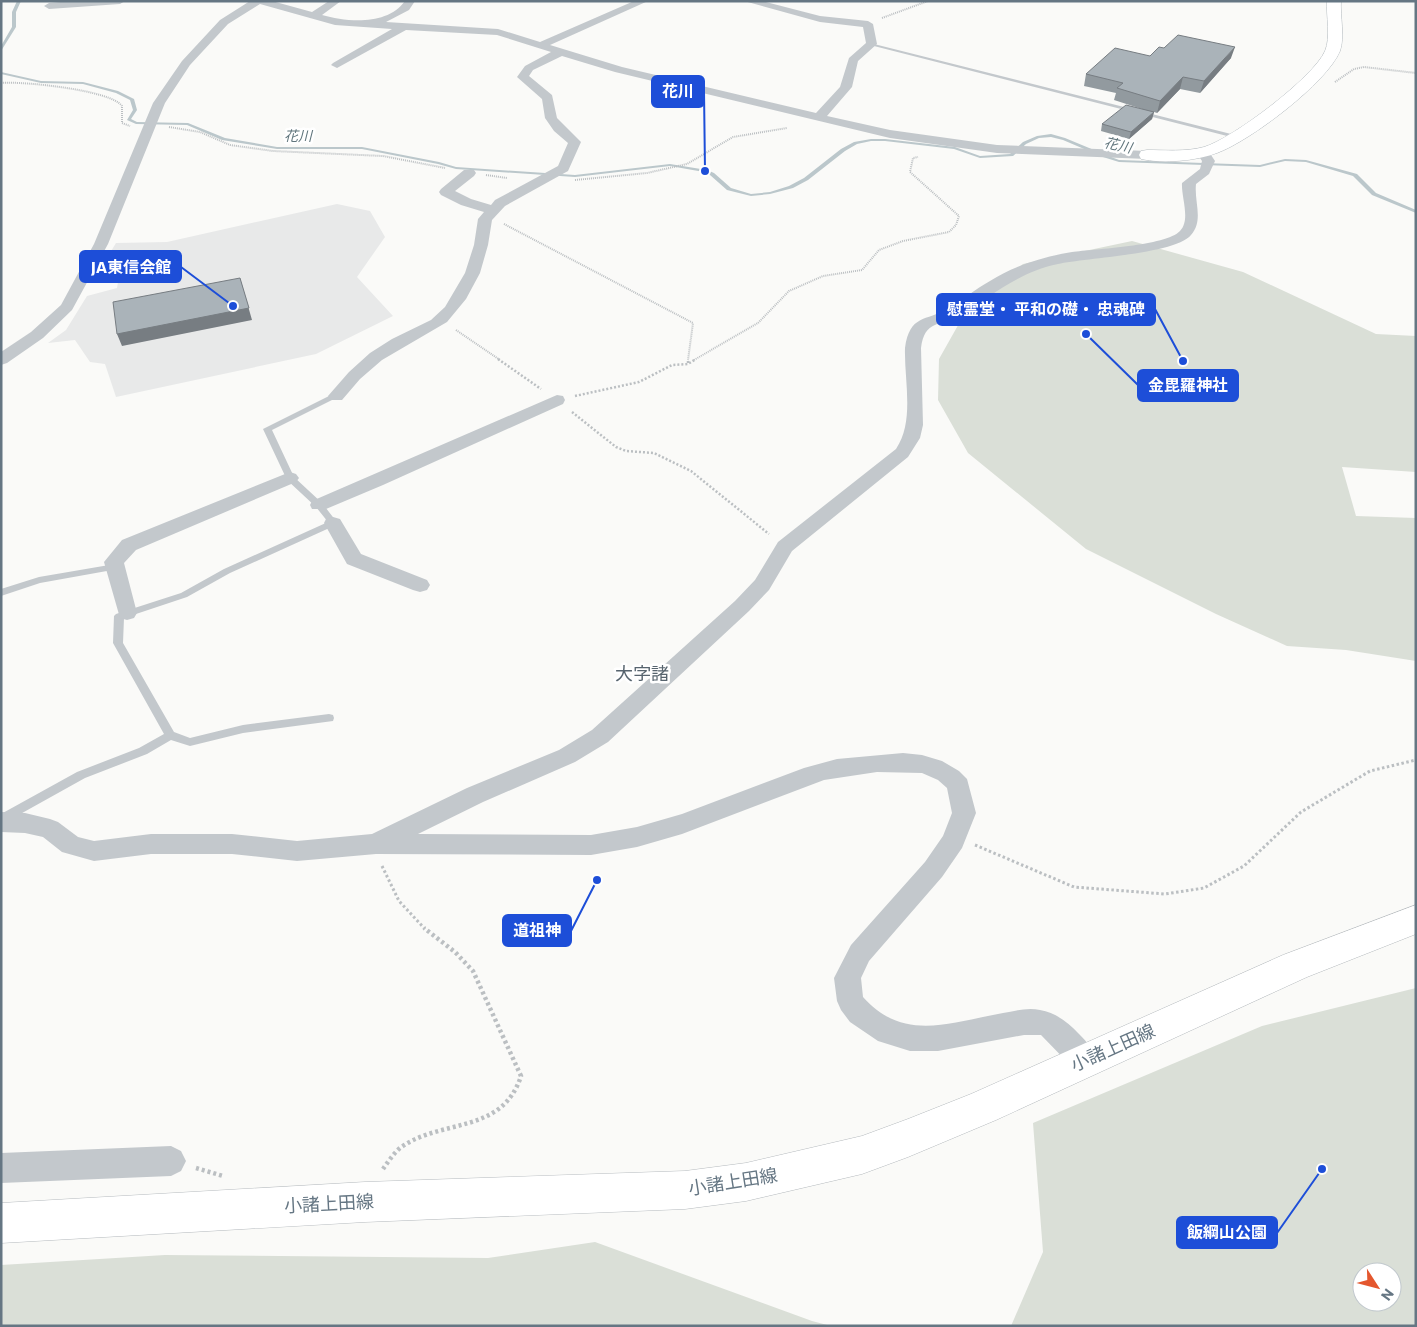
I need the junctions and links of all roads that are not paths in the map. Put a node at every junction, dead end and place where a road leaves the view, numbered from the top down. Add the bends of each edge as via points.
1 (120, 1) edge
2 (259, 1) edge
3 (336, 1) edge
4 (410, 1) edge
5 (643, 1) edge
6 (749, 1) edge
7 (1334, 1) edge
8 (49, 6) dead end
9 (313, 16) junction
10 (374, 24) junction
11 (404, 26) junction
12 (872, 44) junction
13 (541, 45) junction
14 (560, 52) junction
15 (337, 65) dead end
16 (818, 118) junction
17 (1237, 137) junction
18 (1202, 152) junction
19 (1146, 155) joint
20 (470, 173) road end
21 (491, 213) junction
22 (1, 360) edge
23 (336, 396) joint
24 (557, 400) road end
25 (290, 478) junction
26 (319, 505) junction
27 (333, 523) junction
28 (115, 567) junction
29 (420, 585) dead end
30 (1, 593) edge
31 (127, 614) junction
32 (329, 718) dead end
33 (170, 735) junction
34 (1, 820) edge
35 (376, 844) junction
36 (1416, 919) edge
37 (1085, 1061) junction
38 (171, 1160) road end
39 (1, 1168) edge
40 (1, 1223) edge

1 - 8 street
2 - 9 street
2 - 22 street via 224,22 186,63 158,103 101,244 67,307 37,335
3 - 9 street
4 - 10 street via 404,8
5 - 13 street
6 - 12 street via 820,19 868,24
7 - 17 main road via 1333,52 1309,80
9 - 10 street via 335,22
10 - 11 street
11 - 13 street via 498,32
11 - 15 street
12 - 16 street via 853,60 844,92
12 - 17 lane
13 - 14 street
14 - 16 street via 620,70
14 - 21 street via 529,68 523,77 548,98 547,113 557,127 575,142 563,168 500,203
16 - 19 street via 890,134 997,148
17 - 18 main road
18 - 19 main road
18 - 35 street via 1209,161 1208,166 1206,172 1189,183 1193,212 1184,236 1164,244 1066,257 1034,265 998,281 949,315 918,328 911,347 915,384 912,436 902,453 785,546 762,585 742,606 600,736 568,756 475,795
20 - 21 street via 446,192
21 - 23 street via 484,219 484,237 465,290 441,320 392,346 352,375
23 - 25 lane via 267,429
24 - 26 street
25 - 26 lane
25 - 28 street via 129,545 114,562
26 - 27 lane
27 - 29 street via 354,560
27 - 31 lane via 184,595
28 - 30 lane via 39,580
28 - 31 street
31 - 33 lane via 119,616 118,643
32 - 33 lane via 243,729 190,742
33 - 34 lane via 143,751 81,776
34 - 35 street via 50,829 71,845 94,851 151,844 232,844 297,851
35 - 37 street via 591,845 626,840 728,808 812,774 896,762 920,764 954,779 964,796 964,815 958,837 869,940 854,962 846,982 849,999 859,1012 896,1036 926,1039 1033,1020 1051,1026
36 - 37 main road, 小諸上田線 via 1295,966
37 - 40 main road, 小諸上田線 via 983,1107 862,1155 746,1182 658,1192 365,1202
38 - 39 street

